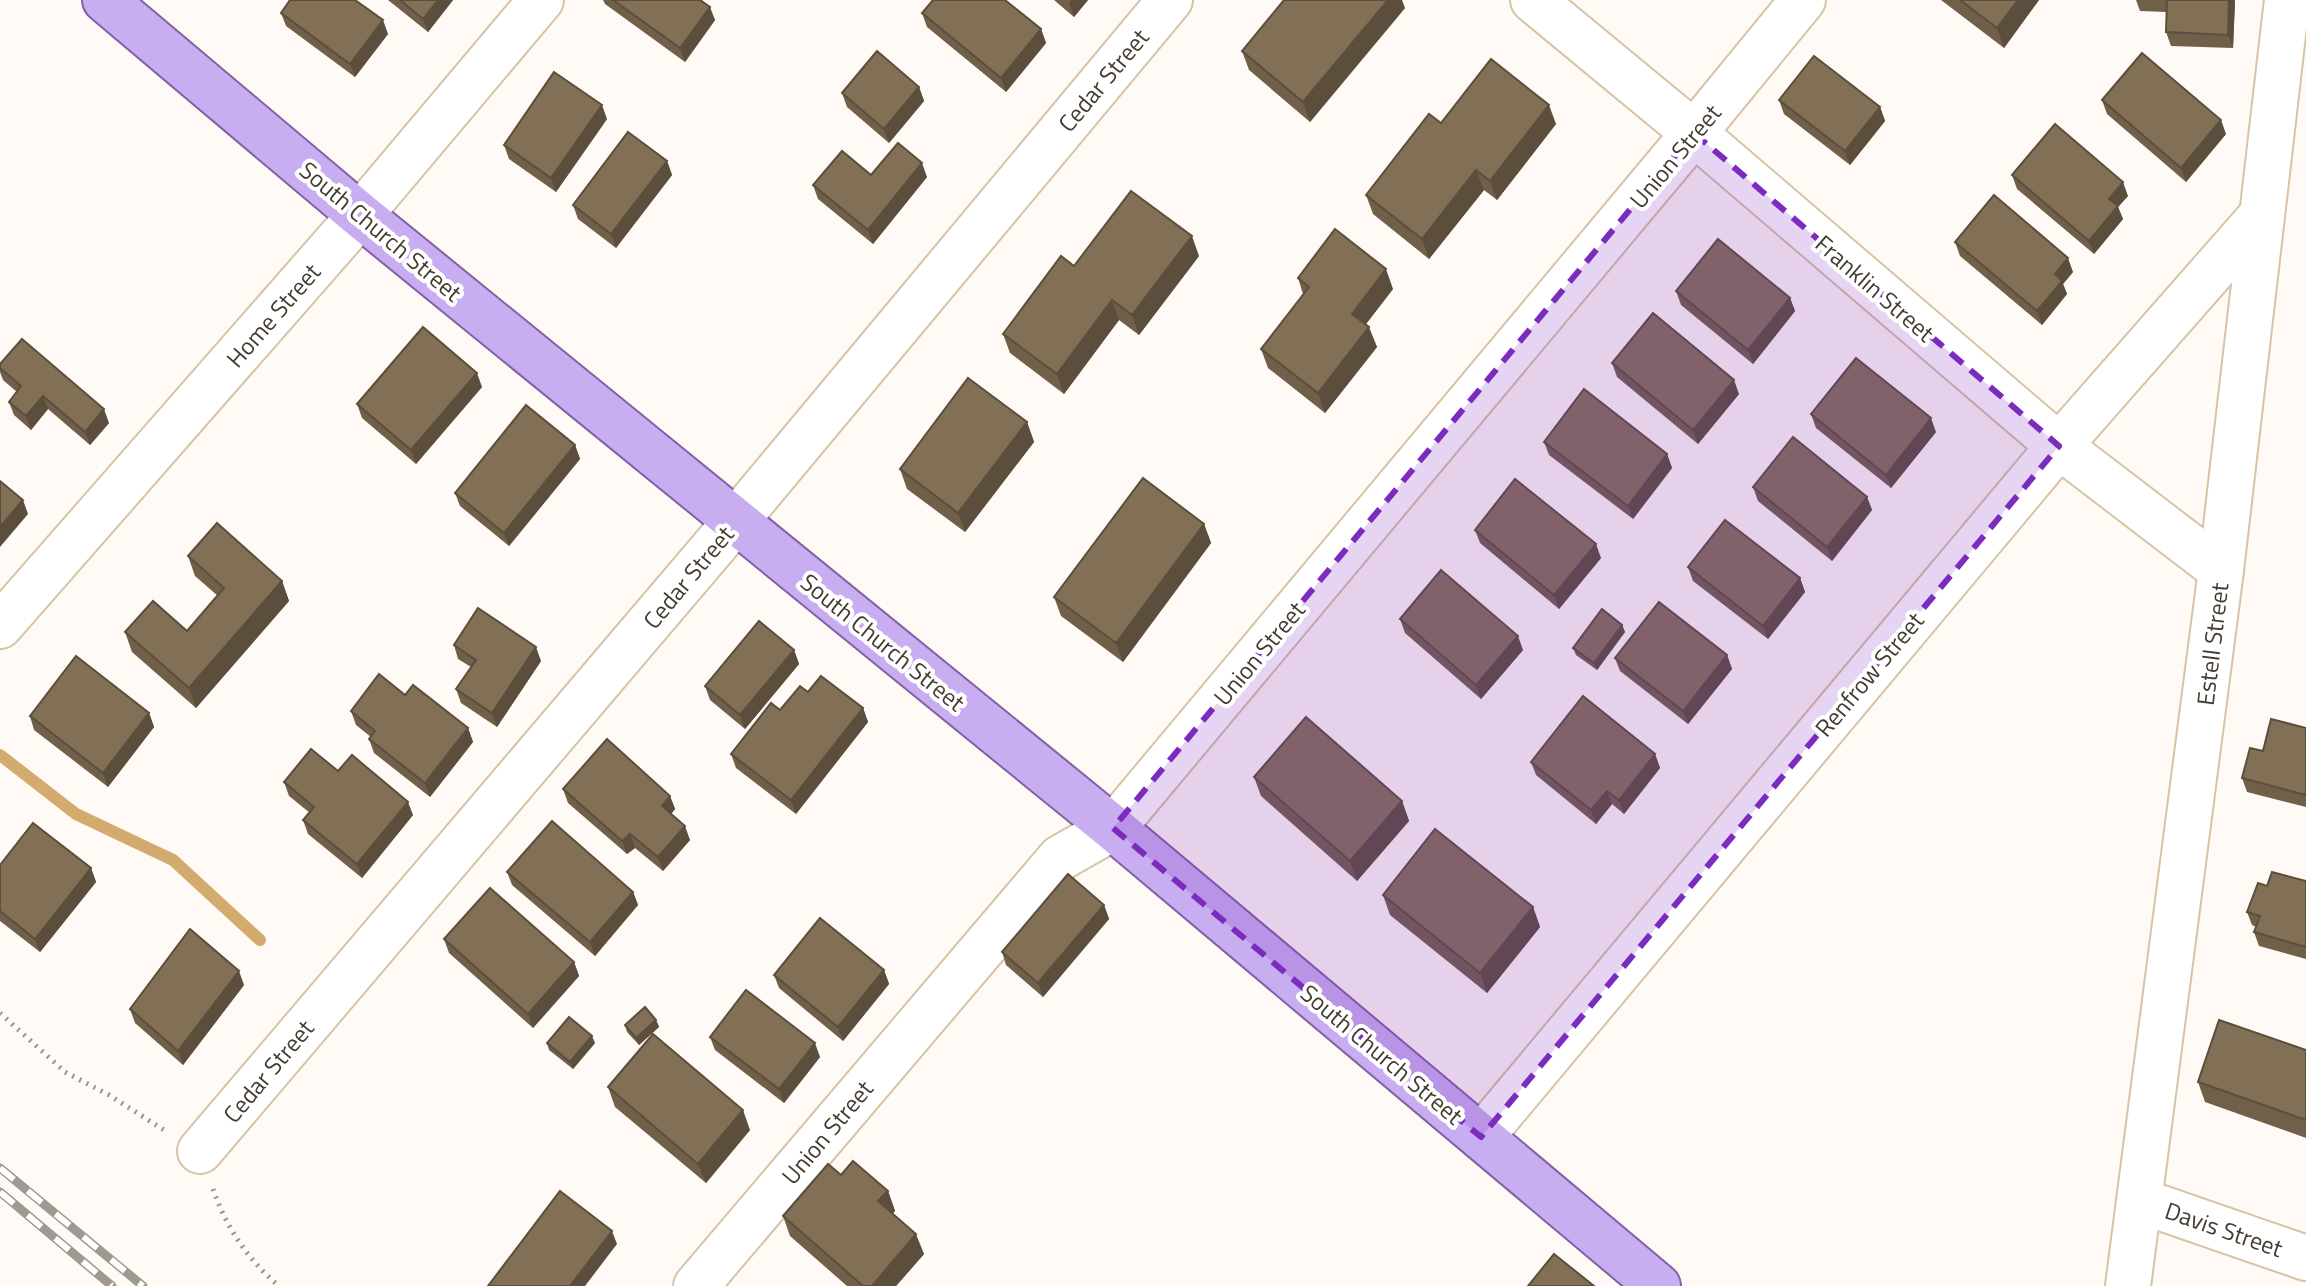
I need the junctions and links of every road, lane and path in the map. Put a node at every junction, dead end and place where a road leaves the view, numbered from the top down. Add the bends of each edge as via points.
1 (105, 0) edge
2 (541, 0) edge
3 (1170, 0) edge
4 (1533, 0) edge
5 (1803, 0) edge
6 (2287, 0) edge
7 (1694, 133) junction
8 (360, 215) junction
9 (2261, 216) junction
10 (2059, 446) junction
11 (735, 522) junction
12 (2221, 570) junction
13 (0, 626) edge
14 (1113, 828) junction
15 (0, 1013) edge
16 (1481, 1137) junction
17 (200, 1151) junction
18 (2141, 1201) junction
19 (2306, 1258) edge
20 (279, 1286) edge
21 (696, 1286) edge
22 (1658, 1286) edge
23 (2128, 1286) edge

1 - 8 main road, South Church Street
2 - 8 street, Home Street
3 - 11 street, Cedar Street
4 - 7 street, Franklin Street
5 - 7 street, Union Street
6 - 9 street, Estell Street
7 - 10 street, Franklin Street
7 - 14 street, Union Street
8 - 11 main road, South Church Street
8 - 13 street, Home Street
9 - 10 street, Renfrow Street
9 - 12 street, Estell Street
10 - 12 street, Franklin Street
10 - 16 street, Renfrow Street
11 - 14 main road, South Church Street
11 - 17 street, Cedar Street
12 - 18 street, Estell Street
14 - 16 main road, South Church Street
14 - 21 street, Union Street via 1060,858
15 - 17 path via 65,1072
16 - 22 main road, South Church Street
17 - 20 path via 232,1232 258,1269
18 - 19 street, Davis Street
18 - 23 street, Estell Street

